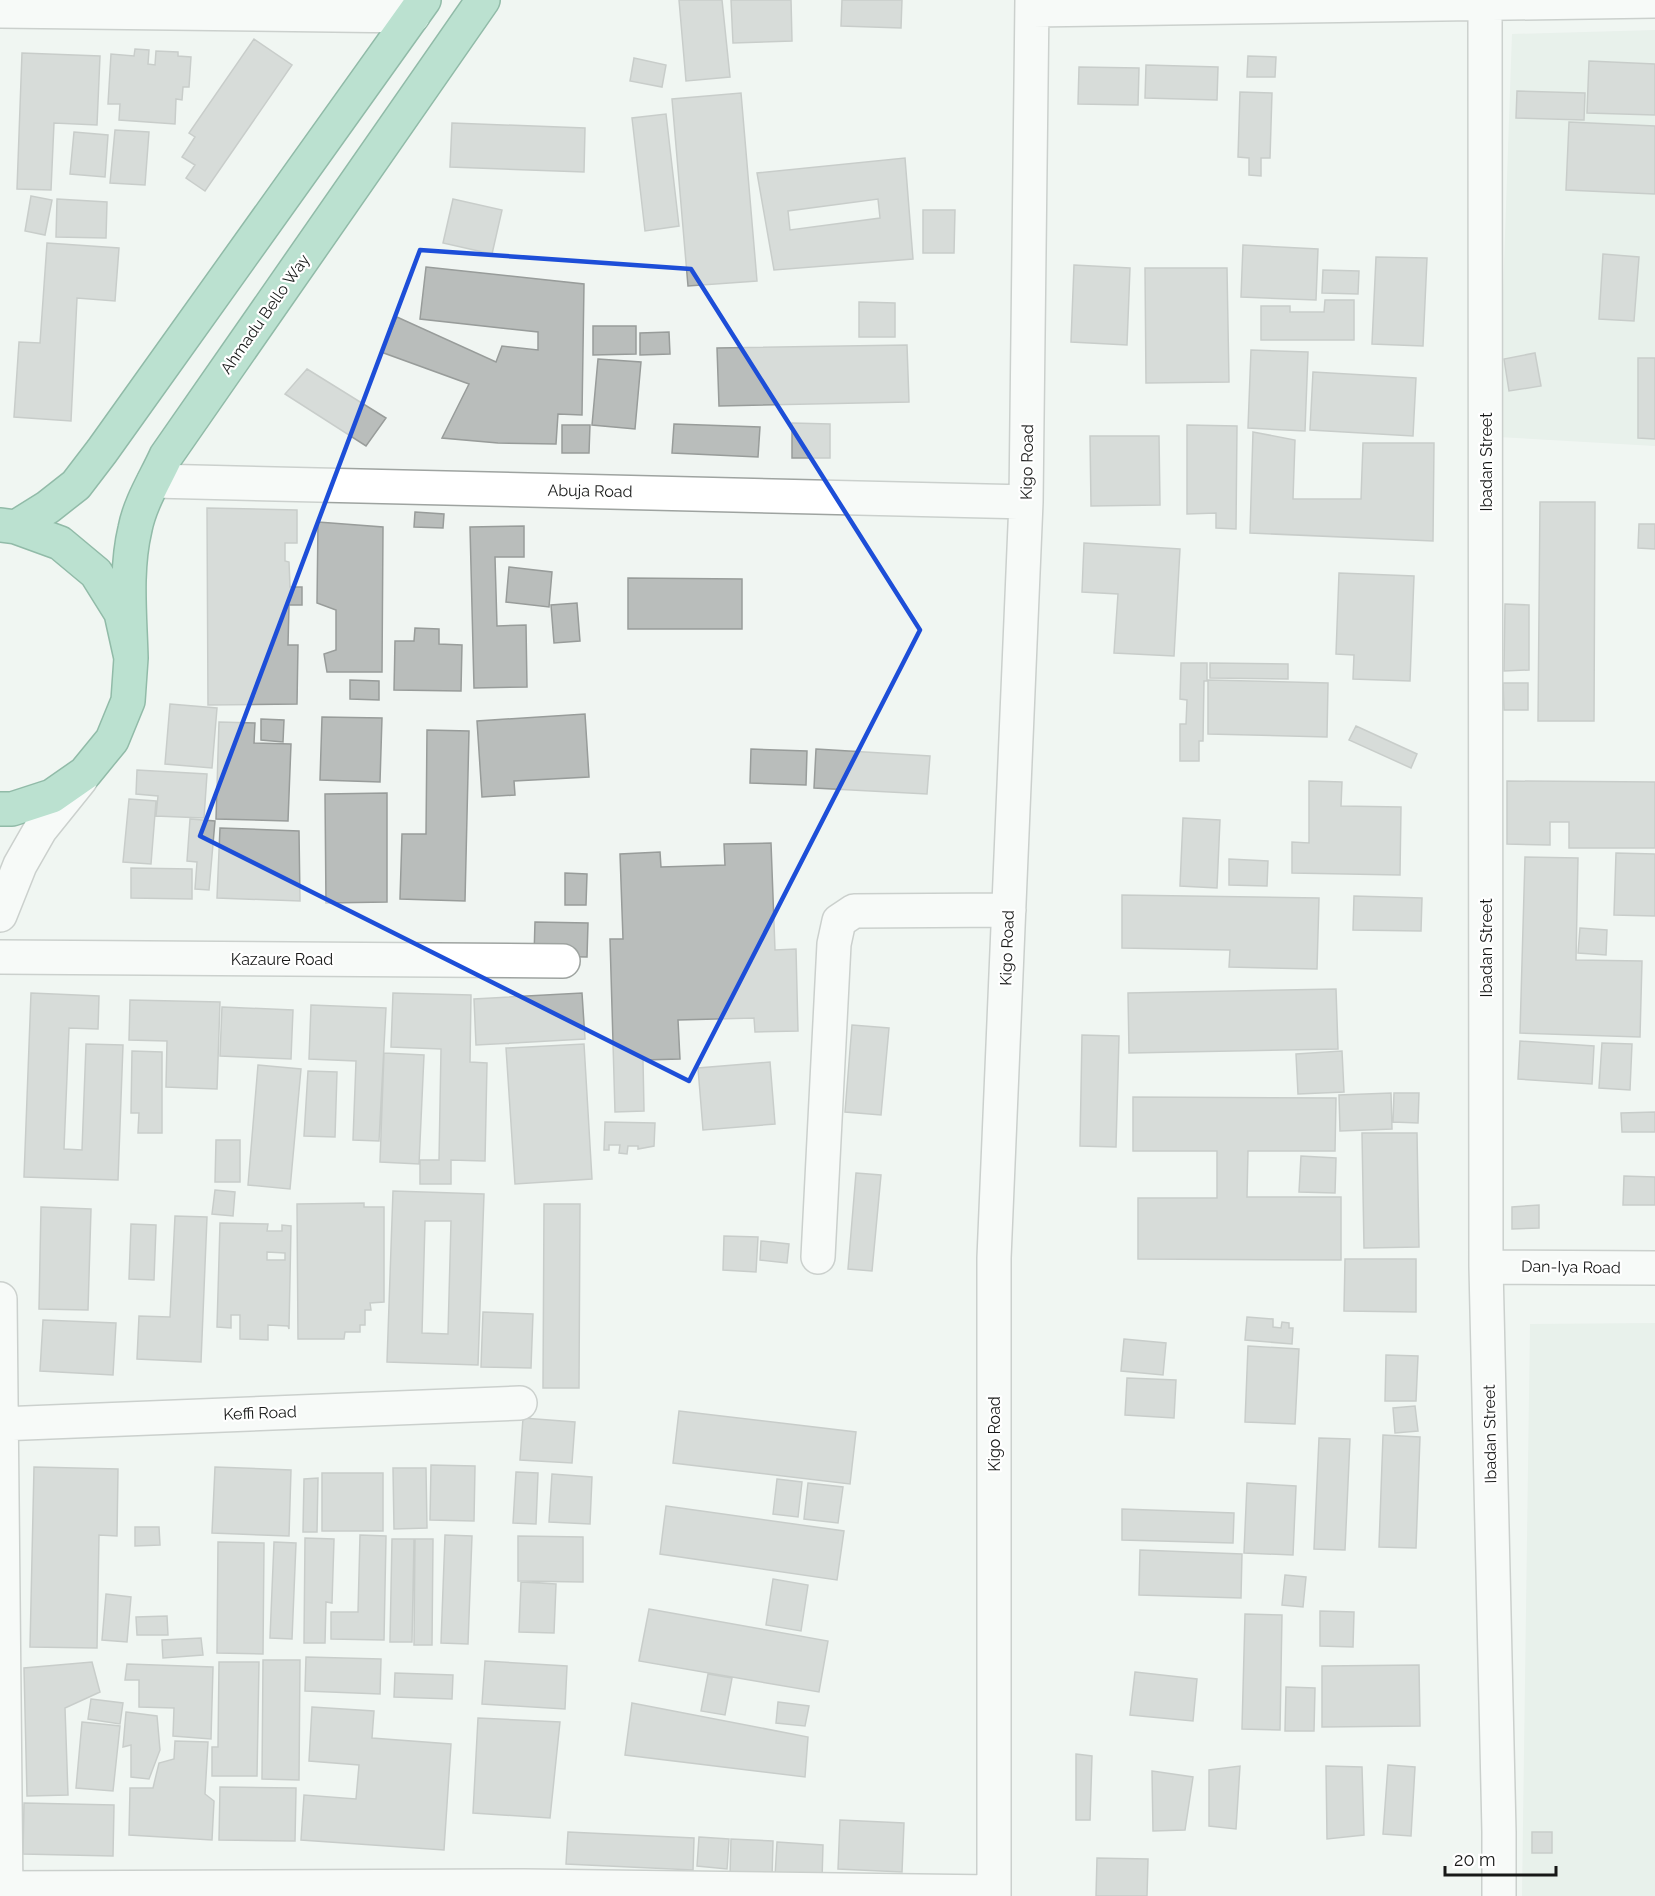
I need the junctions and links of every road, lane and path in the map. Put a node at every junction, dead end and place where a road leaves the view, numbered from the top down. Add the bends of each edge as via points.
1 (483, 0) edge
2 (1655, 1) edge
3 (1485, 2) edge
4 (1032, 5) edge
5 (418, 8) edge
6 (0, 11) edge
7 (154, 481) junction
8 (1026, 502) junction
9 (8, 526) edge
10 (131, 658) junction
11 (86, 773) junction
12 (0, 809) edge
13 (1009, 910) junction
14 (0, 915) edge
15 (0, 957) edge
16 (563, 961) dead end
17 (818, 1257) dead end
18 (1486, 1267) junction
19 (1655, 1268) edge
20 (0, 1299) edge
21 (520, 1402) dead end
22 (1, 1424) edge
23 (4, 1890) edge
24 (994, 1894) edge
25 (1499, 1896) edge

1 - 7 main road, Ahmadu Bello Way via 166,456
2 - 3 street
3 - 4 street
3 - 18 street, Ibadan Street
4 - 8 street, Kigo Road
5 - 6 street
5 - 9 main road via 76,485 48,507
7 - 8 street, Abuja Road
7 - 10 main road, Ahmadu Bello Way via 135,528 129,568
8 - 13 street, Kigo Road
9 - 10 main road via 60,543 96,573 121,613
10 - 11 main road via 128,700 112,740
11 - 12 main road via 52,796
11 - 14 street via 40,830 20,865
13 - 17 street via 854,911 839,921 834,944
13 - 24 street, Kigo Road via 994,1258
15 - 16 street, Kazaure Road
18 - 19 street, Dan-Iya Road
18 - 25 street, Ibadan Street
20 - 22 street
21 - 22 street, Keffi Road
22 - 23 street
23 - 24 street via 524,1886

